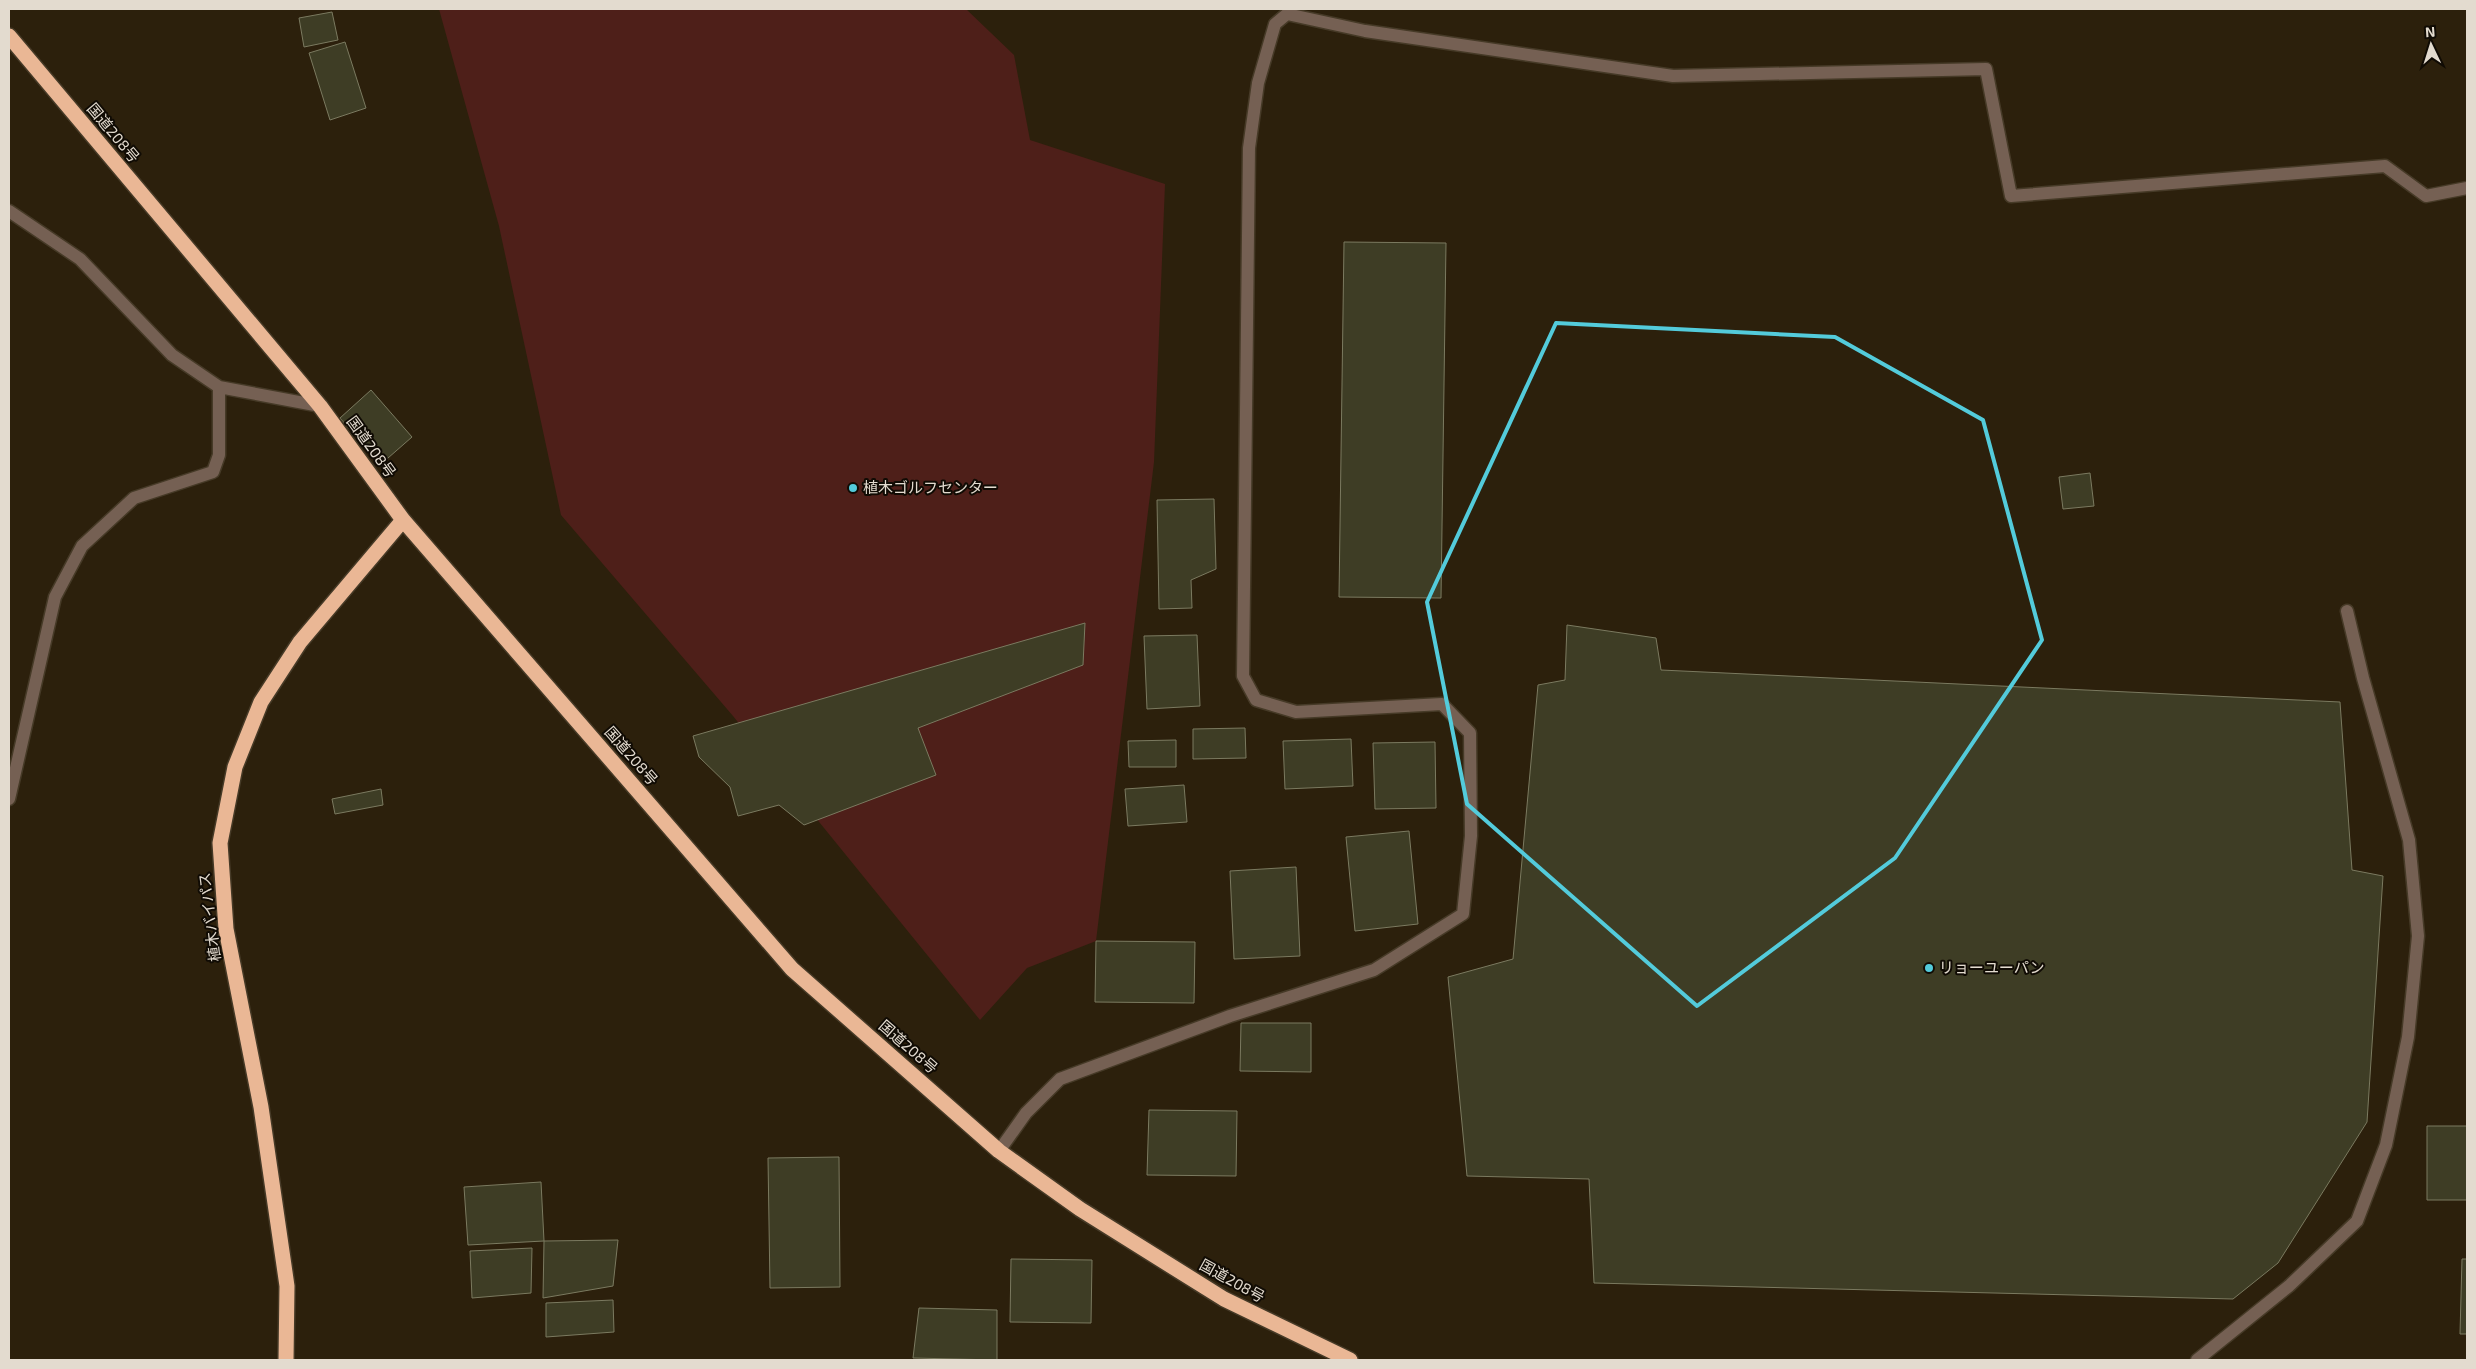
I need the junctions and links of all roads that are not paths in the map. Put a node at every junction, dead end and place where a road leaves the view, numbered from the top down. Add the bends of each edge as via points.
1 (9, 36) edge
2 (2467, 188) edge
3 (9, 211) edge
4 (219, 387) junction
5 (320, 406) junction
6 (402, 520) junction
7 (2347, 611) dead end
8 (9, 799) edge
9 (999, 1151) junction
10 (286, 1360) edge
11 (1350, 1360) edge
12 (2197, 1360) edge

1 - 5 highway, 国道208号
2 - 9 street via 2426,196 2385,166 2011,196 1986,69 1673,76 1365,30 1287,14 1276,24 1258,83 1249,148 1243,676 1256,700 1296,712 1442,704 1470,732 1471,836 1463,914 1374,970 1230,1016 1060,1079 1026,1113
3 - 4 street via 80,259 172,355
4 - 5 street
4 - 8 street via 219,455 214,472 134,498 82,546 55,597
5 - 6 highway, 国道208号
6 - 9 highway, 国道208号 via 792,969
6 - 10 highway, 植木バイパス via 300,642 262,702 235,767 220,843 226,929 260,1107 287,1286
7 - 12 street via 2409,840 2418,936 2408,1037 2399,1082 2386,1145 2357,1220 2289,1286
9 - 11 highway, 国道208号 via 1080,1209 1224,1299

